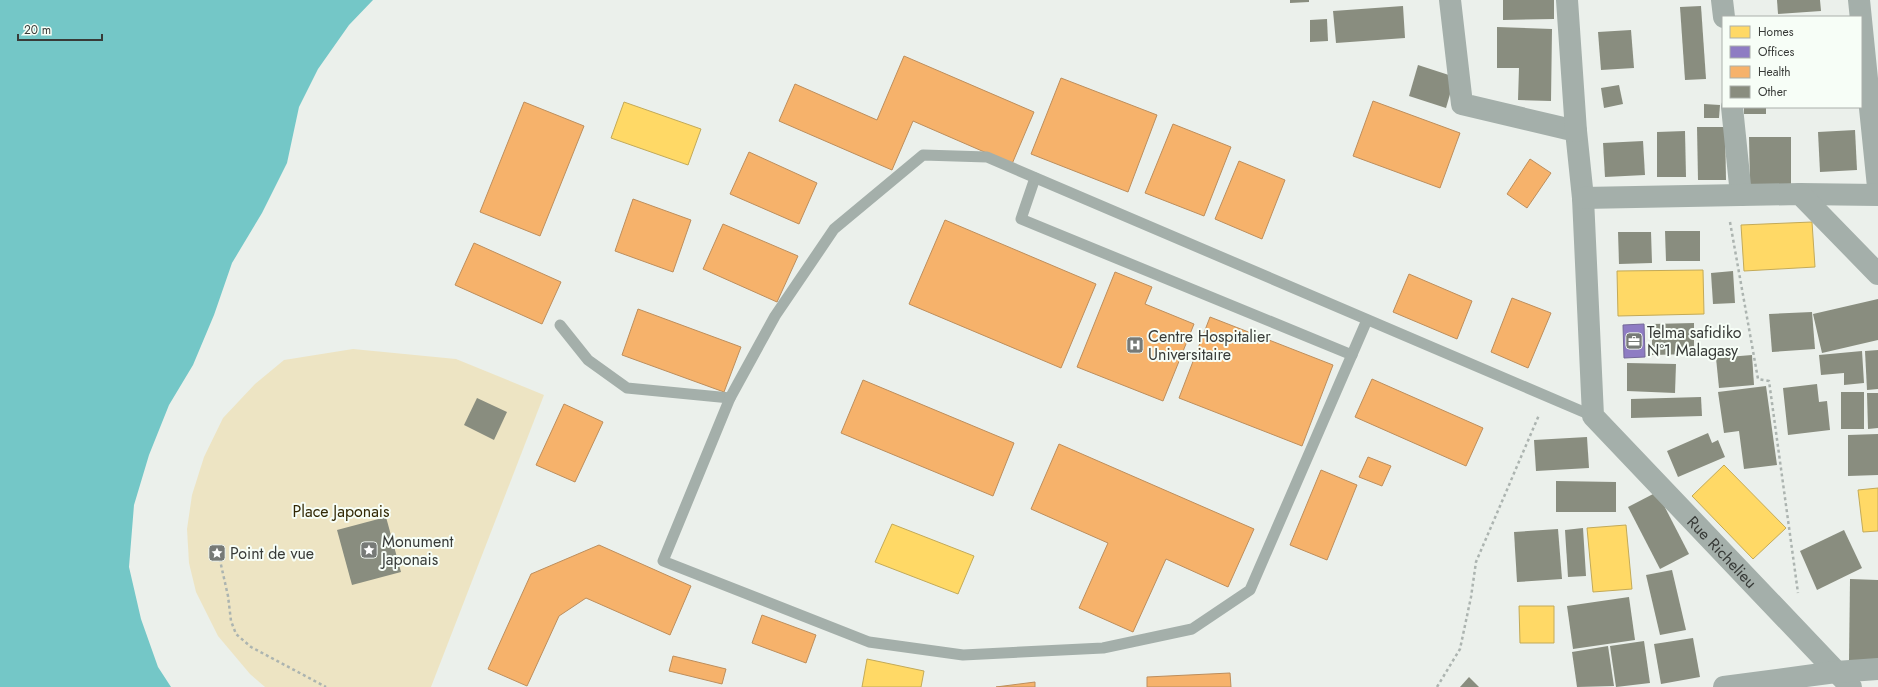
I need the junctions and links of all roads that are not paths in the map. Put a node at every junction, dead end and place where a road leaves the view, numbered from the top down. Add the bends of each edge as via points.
1 (1450, 0) edge
2 (1567, 0) edge
3 (1722, 0) edge
4 (1859, 0) edge
5 (1724, 16) edge
6 (1861, 16) edge
7 (1862, 30) edge
8 (1732, 108) edge
9 (1576, 131) junction
10 (1035, 178) junction
11 (1878, 187) edge
12 (1800, 194) junction
13 (1733, 195) junction
14 (1878, 195) edge
15 (1583, 198) junction
16 (1878, 274) edge
17 (1367, 320) junction
18 (560, 325) dead end
19 (1352, 355) junction
20 (730, 398) junction
21 (1593, 416) junction
22 (1878, 669) edge
23 (1836, 672) junction
24 (1724, 687) edge
25 (1851, 687) edge

1 - 9 street via 1462,104
2 - 9 street
3 - 5 street
4 - 6 street
7 - 11 street
8 - 13 street
9 - 15 street
10 - 17 lane
10 - 19 lane via 1021,219
10 - 20 lane via 987,157 923,155 834,229 775,316
12 - 13 street
12 - 14 street
12 - 16 street
13 - 15 street
15 - 21 street
17 - 19 lane
17 - 21 lane
18 - 20 lane via 588,360 627,388
19 - 20 lane via 1250,590 1192,629 1103,648 963,655 870,642 663,561
21 - 23 street, Rue Richelieu
22 - 23 street
23 - 24 street
23 - 25 street, Rue Richelieu

